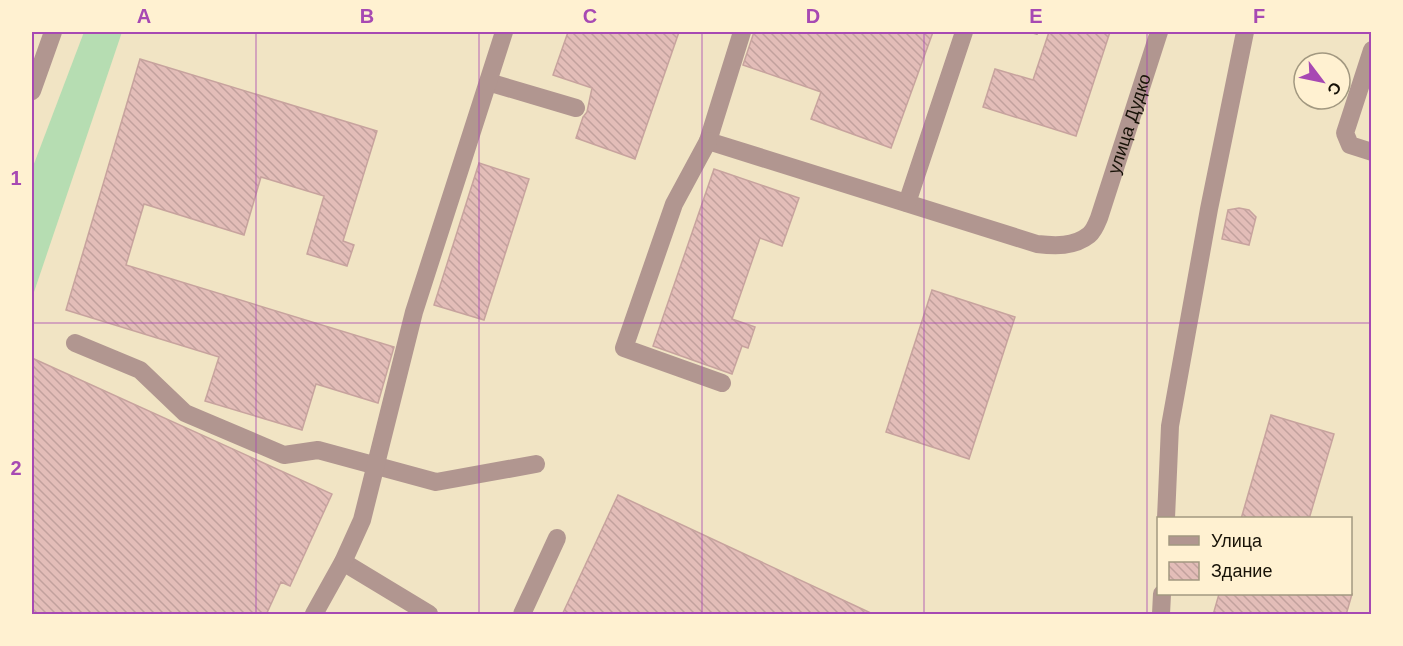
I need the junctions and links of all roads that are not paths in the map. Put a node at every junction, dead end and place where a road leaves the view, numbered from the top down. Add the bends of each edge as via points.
1 (53, 32) edge
2 (504, 32) edge
3 (742, 32) edge
4 (964, 32) edge
5 (1159, 32) edge
6 (1245, 32) edge
7 (1371, 50) edge
8 (488, 82) junction
9 (32, 91) edge
10 (576, 108) dead end
11 (708, 141) junction
12 (1371, 152) edge
13 (907, 203) junction
14 (75, 343) dead end
15 (722, 383) dead end
16 (536, 464) dead end
17 (376, 467) junction
18 (1166, 517) edge
19 (557, 538) dead end
20 (343, 562) junction
21 (1162, 595) edge
22 (314, 615) edge
23 (429, 615) edge
24 (522, 615) edge
25 (1161, 615) edge

1 - 9 street
2 - 8 street
3 - 11 street
4 - 13 street
5 - 13 street, улица Дудко via 1100,218 1090,234 1059,247 1037,244
6 - 18 street via 1170,426
7 - 12 street via 1346,133 1350,146
8 - 10 street
8 - 17 street via 414,312
11 - 13 street
11 - 15 street via 674,204 624,348
14 - 17 street via 140,370 185,413 284,455 318,450
16 - 17 street via 436,482
17 - 20 street via 362,520
19 - 24 street
20 - 22 street
20 - 23 street
21 - 25 street

